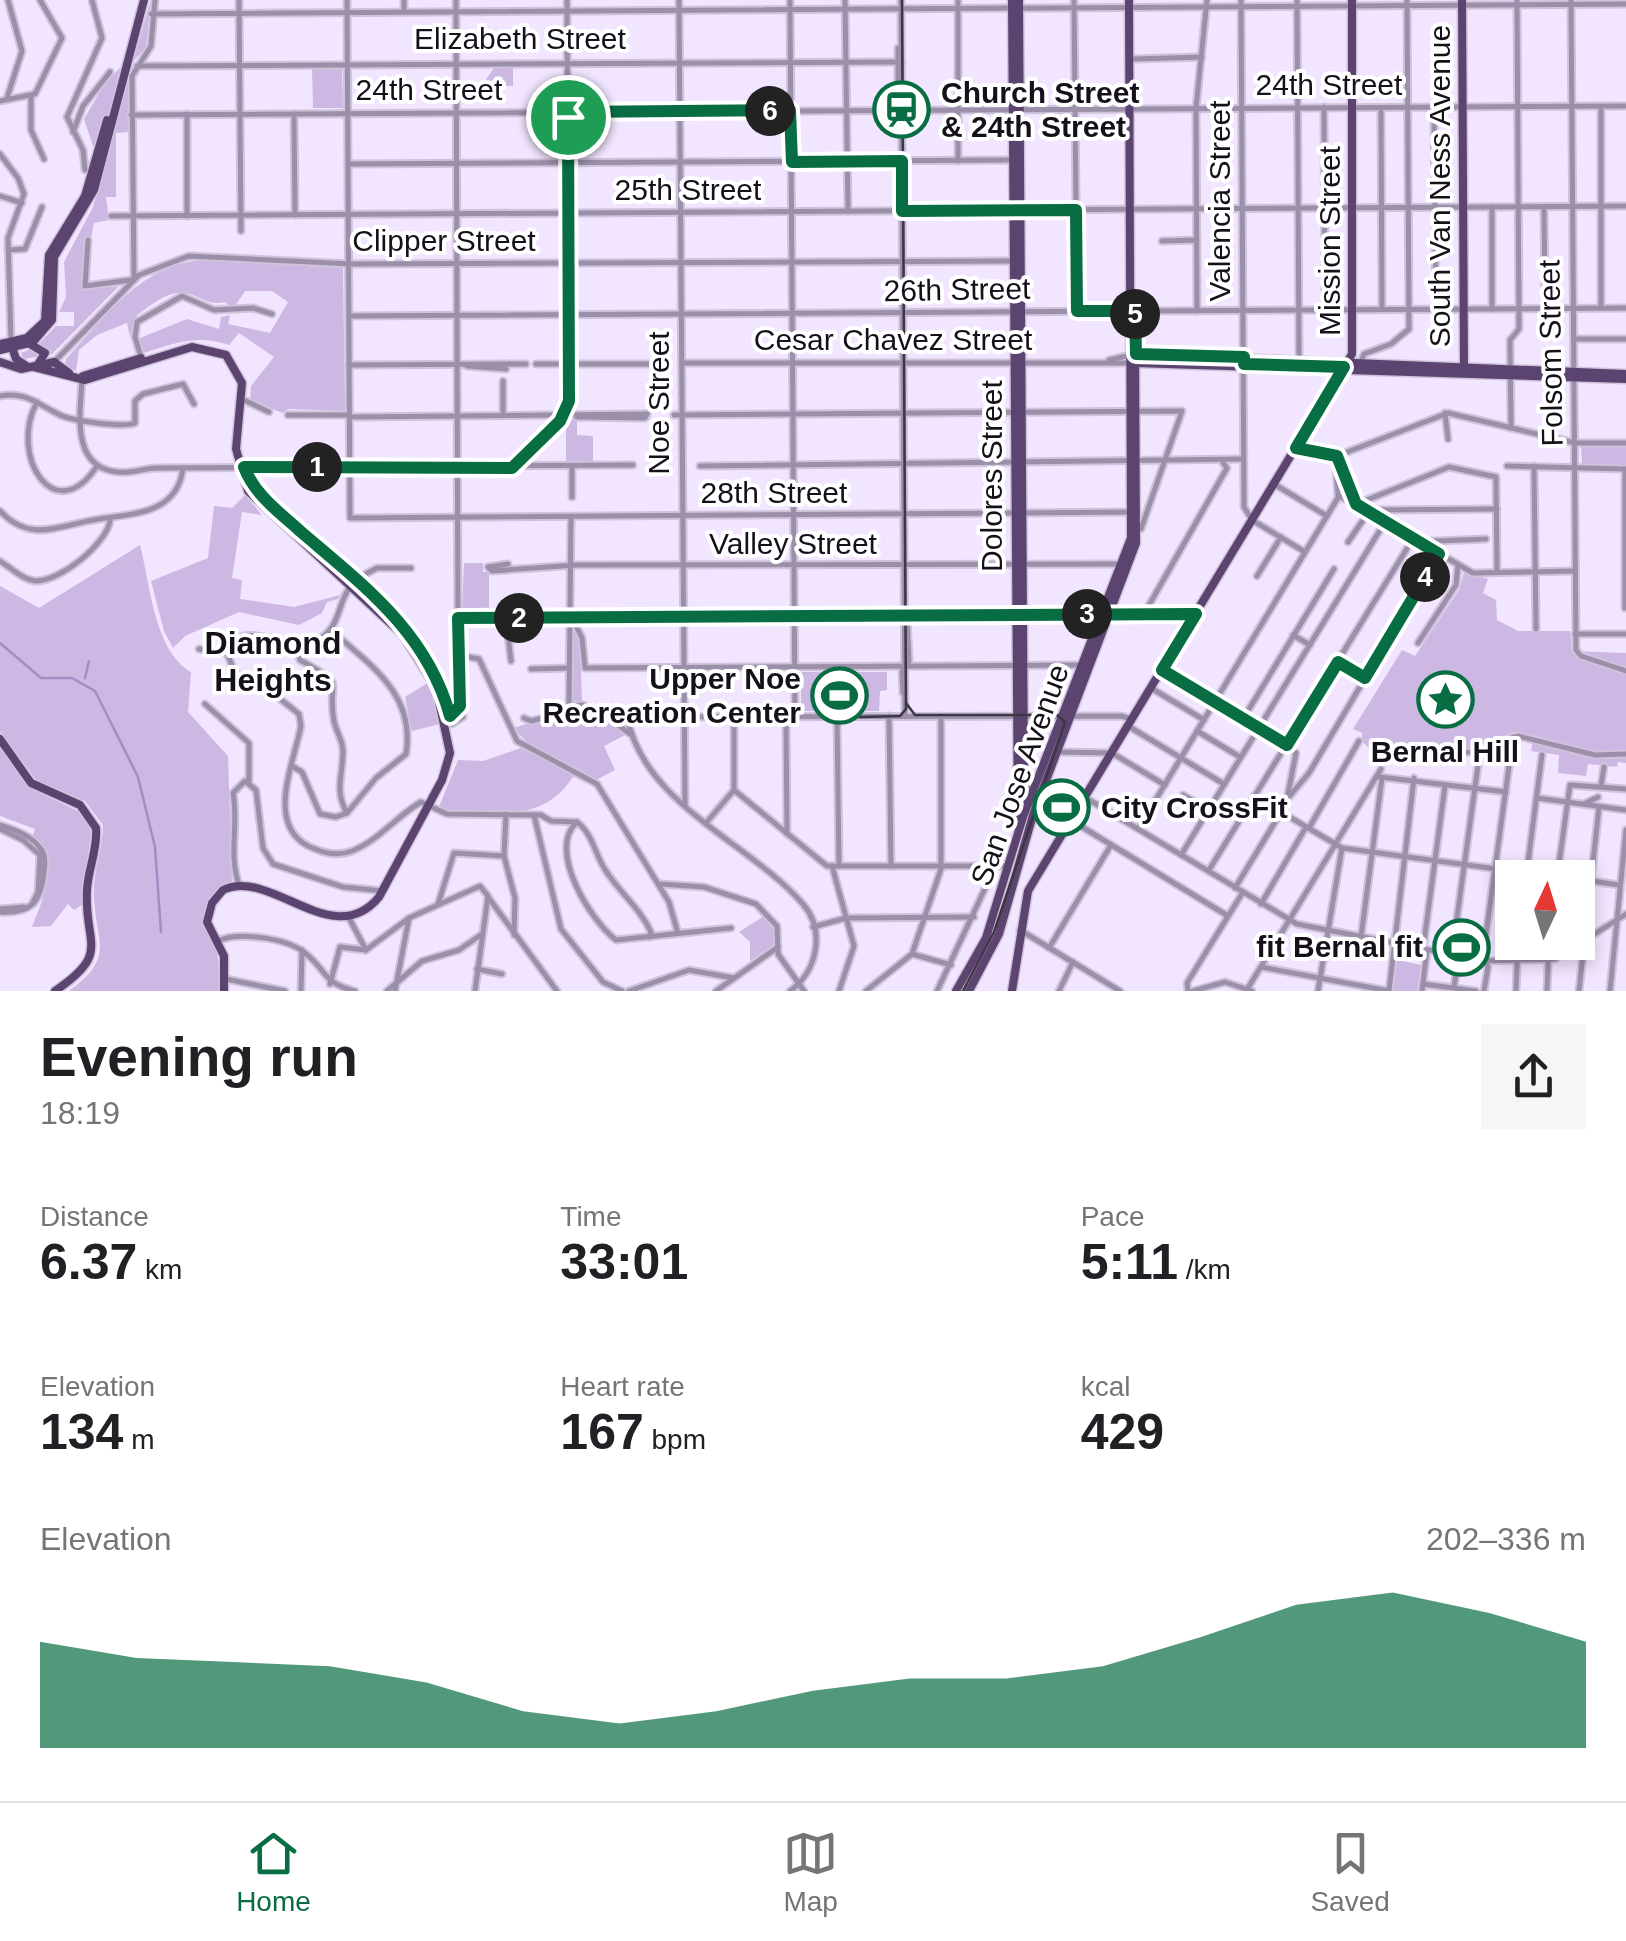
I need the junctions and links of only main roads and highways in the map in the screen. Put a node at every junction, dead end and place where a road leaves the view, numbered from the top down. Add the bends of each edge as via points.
1 (142, 0) edge
2 (1352, 3) edge
3 (1462, 3) edge
4 (1016, 4) edge
5 (1131, 4) edge
6 (1131, 108) junction
7 (101, 153) junction
8 (30, 344) junction
9 (6, 347) edge
10 (63, 355) road end
11 (1133, 359) junction
12 (1244, 360) junction
13 (142, 361) junction
14 (0, 362) edge
15 (1346, 364) junction
16 (33, 367) junction
17 (18, 368) junction
18 (1464, 369) junction
19 (64, 372) junction
20 (1626, 377) edge
21 (241, 467) junction
22 (1136, 512) junction
23 (1106, 614) junction
24 (1068, 716) junction
25 (0, 739) edge
26 (1020, 763) junction
27 (1024, 776) junction
28 (1038, 783) junction
29 (1028, 804) junction
30 (1032, 819) junction
31 (1018, 832) junction
32 (1023, 852) junction
33 (1008, 866) junction
34 (1019, 867) junction
35 (1037, 869) junction
36 (54, 991) edge
37 (224, 991) edge
38 (956, 991) edge
39 (969, 991) edge
40 (1012, 991) edge

1 - 7 main road
1 - 7 main road
2 - 15 main road, Mission Street via 1354,346
3 - 18 main road, South Van Ness Avenue
4 - 26 main road, Dolores Street
5 - 6 main road
5 - 6 main road
6 - 11 main road
7 - 8 main road via 89,203 54,257 52,320
7 - 9 main road via 84,200 49,255 45,321
8 - 9 main road
8 - 16 main road via 45,353
9 - 16 main road
9 - 17 main road
10 - 19 main road
11 - 12 main road, Cesar Chavez Street
11 - 22 main road
12 - 15 main road, Cesar Chavez Street
12 - 15 main road, Cesar Chavez Street
13 - 19 main road via 82,378
13 - 21 main road via 197,346 230,358 242,388 236,439
13 - 21 main road via 191,342 218,346 242,368
14 - 17 main road
15 - 18 main road, Cesar Chavez Street
15 - 18 main road, Cesar Chavez Street
15 - 35 main road, Mission Street
16 - 17 main road, Clipper Street
16 - 19 main road
16 - 19 main road, Clipper Street via 54,362
18 - 20 main road, Cesar Chavez Street
21 - 37 main road via 259,504 354,583 418,654 449,720 454,759 370,907 348,916 325,914 238,886 220,892 208,913 224,956
22 - 23 main road, San Jose Avenue
22 - 23 main road, San Jose Avenue via 1136,543
23 - 24 main road, San Jose Avenue
23 - 24 main road, San Jose Avenue
24 - 28 main road, San Jose Avenue
24 - 30 main road, San Jose Avenue
25 - 36 main road via 31,782 80,806 96,828 86,890 93,953 83,970
26 - 27 main road, Dolores Street
26 - 31 main road, Dolores Street
27 - 28 main road
27 - 29 main road, Dolores Street
28 - 29 main road, San Jose Avenue
29 - 30 main road, Dolores Street
29 - 31 main road, San Jose Avenue
30 - 32 main road, San Jose Avenue
31 - 33 main road, San Jose Avenue
32 - 34 main road, San Jose Avenue
32 - 35 main road
33 - 34 main road
33 - 38 main road, San Jose Avenue via 986,938
34 - 35 main road
34 - 39 main road, San Jose Avenue via 996,942
35 - 40 main road, Mission Street via 1024,902

